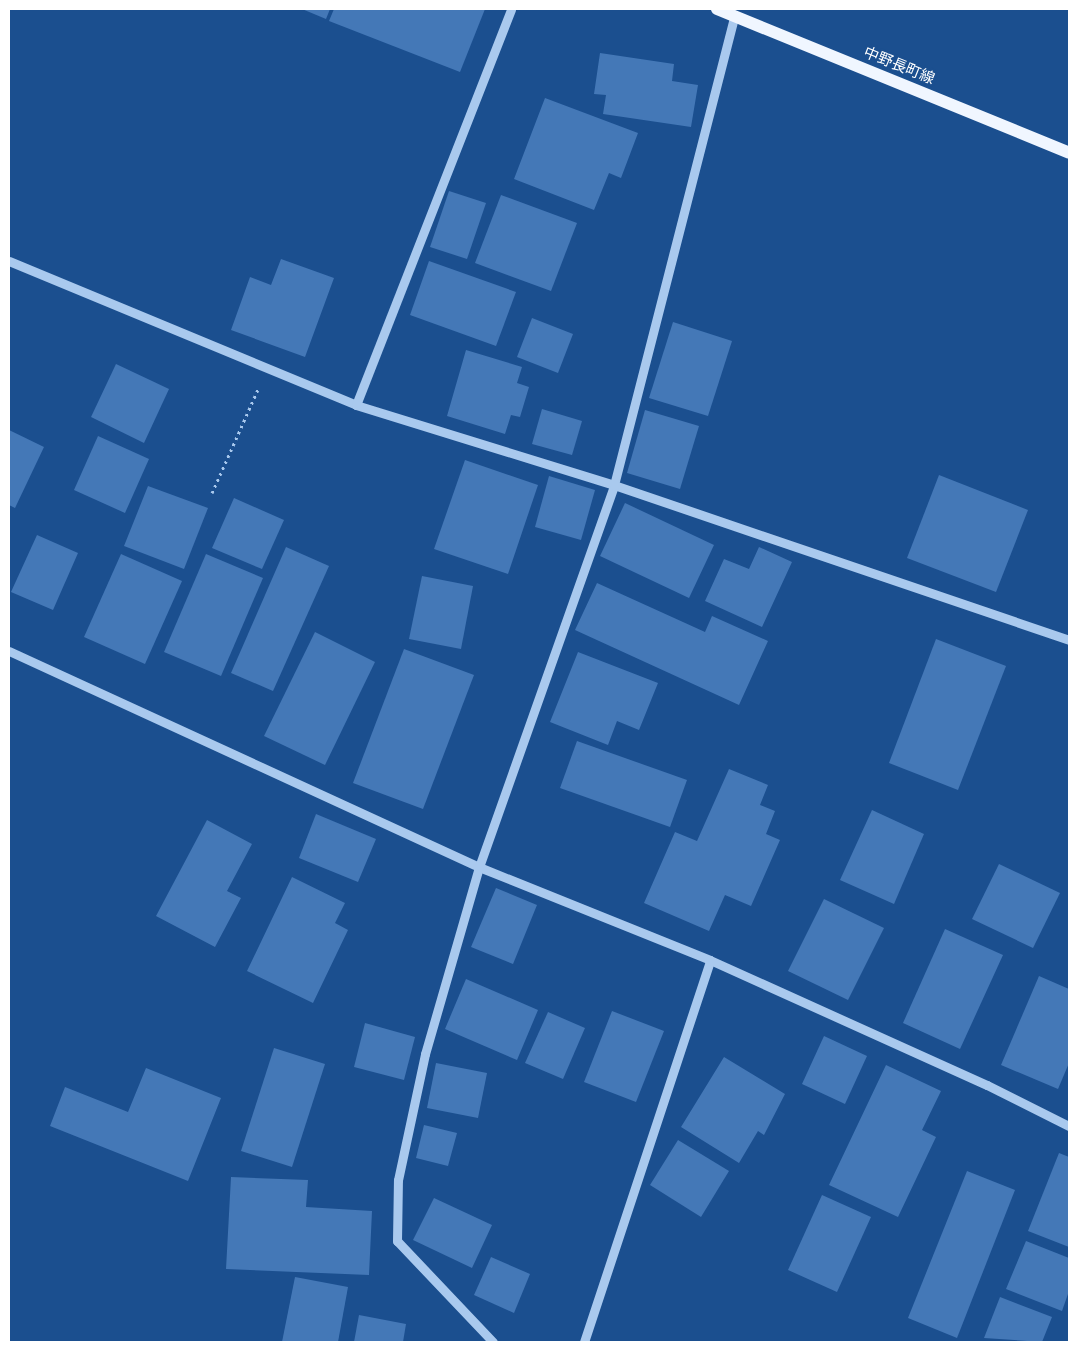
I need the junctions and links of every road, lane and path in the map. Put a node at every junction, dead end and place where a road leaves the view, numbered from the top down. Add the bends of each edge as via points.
1 (511, 9) edge
2 (717, 9) edge
3 (734, 16) junction
4 (1069, 153) edge
5 (9, 261) edge
6 (267, 368) junction
7 (356, 405) junction
8 (614, 485) junction
9 (212, 493) dead end
10 (1069, 640) edge
11 (9, 651) edge
12 (479, 868) junction
13 (710, 960) junction
14 (1069, 1126) edge
15 (493, 1342) edge
16 (584, 1342) edge

1 - 7 lane
2 - 3 main road, 中野長町線
3 - 4 main road, 中野長町線
3 - 8 lane
5 - 6 lane
6 - 7 lane
6 - 9 path
7 - 8 lane
8 - 10 lane
8 - 12 lane
11 - 12 lane
12 - 13 lane
12 - 15 lane via 425,1054 398,1180 397,1241
13 - 14 lane via 987,1084
13 - 16 lane

